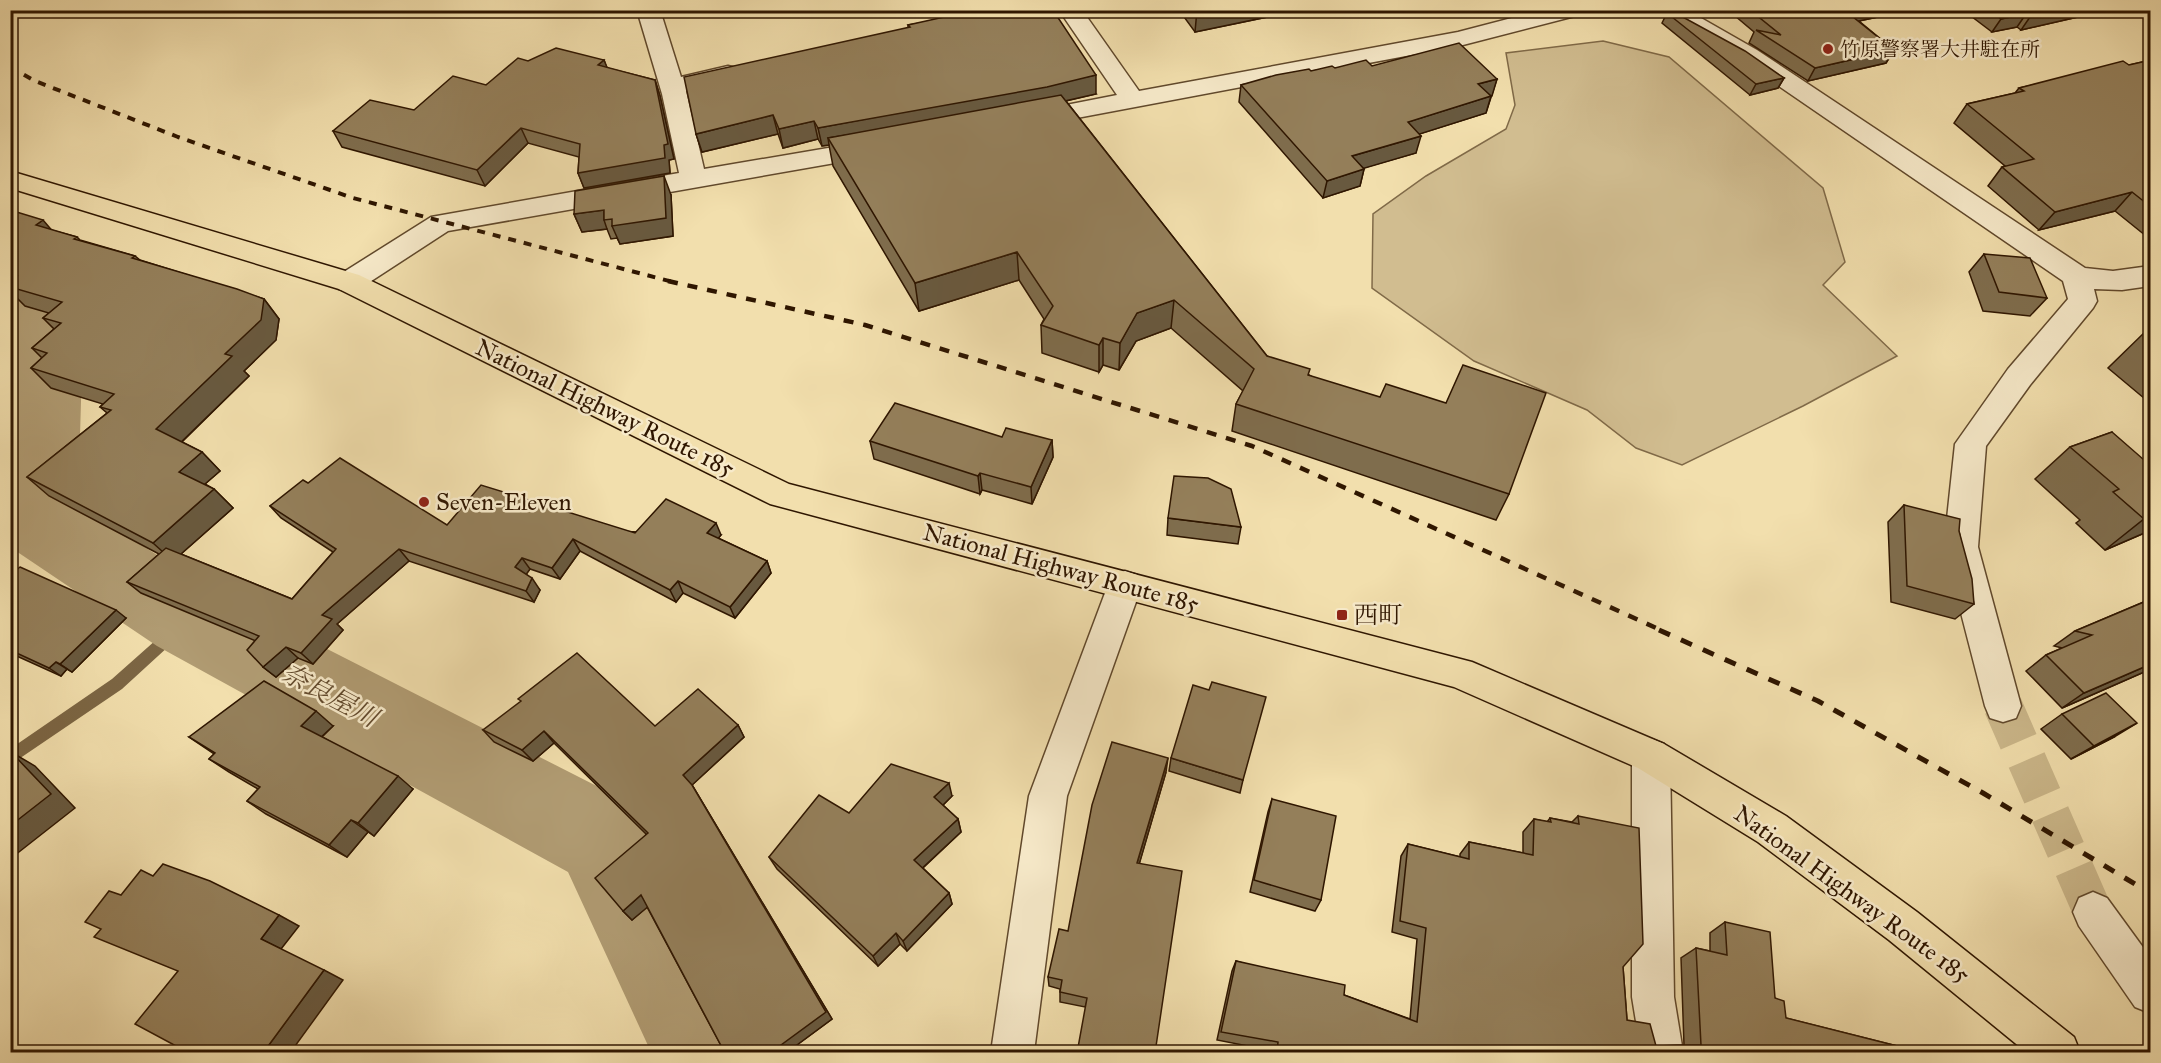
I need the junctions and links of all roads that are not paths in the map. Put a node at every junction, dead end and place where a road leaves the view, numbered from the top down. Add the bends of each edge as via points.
1 (648, 10) edge
2 (1070, 10) edge
3 (1571, 10) edge
4 (1669, 10) edge
5 (753, 67) edge
6 (674, 86) junction
7 (1132, 99) junction
8 (1007, 123) edge
9 (893, 145) edge
10 (10, 179) edge
11 (693, 179) junction
12 (2076, 276) junction
13 (2151, 276) edge
14 (349, 282) junction
15 (1125, 585) junction
16 (2003, 706) tunnel mouth
17 (1651, 756) junction
18 (2093, 912) tunnel mouth
19 (2151, 992) edge
20 (1012, 1053) edge
21 (1662, 1053) edge
22 (2059, 1053) edge

1 - 6 street
2 - 7 street
3 - 7 street via 1459,39
4 - 12 street via 1749,55
5 - 6 street
6 - 11 street
7 - 8 street
9 - 11 street
10 - 14 highway, National Highway Route 185
11 - 14 street via 441,223
12 - 13 street via 2097,282
12 - 16 street via 2083,301 2019,377 1971,444 1962,547
14 - 15 highway, National Highway Route 185 via 781,495
15 - 17 highway, National Highway Route 185 via 1459,673
15 - 20 street via 1048,796
17 - 21 street via 1653,998
17 - 22 highway, National Highway Route 185 via 1772,829 1903,926
18 - 19 street

